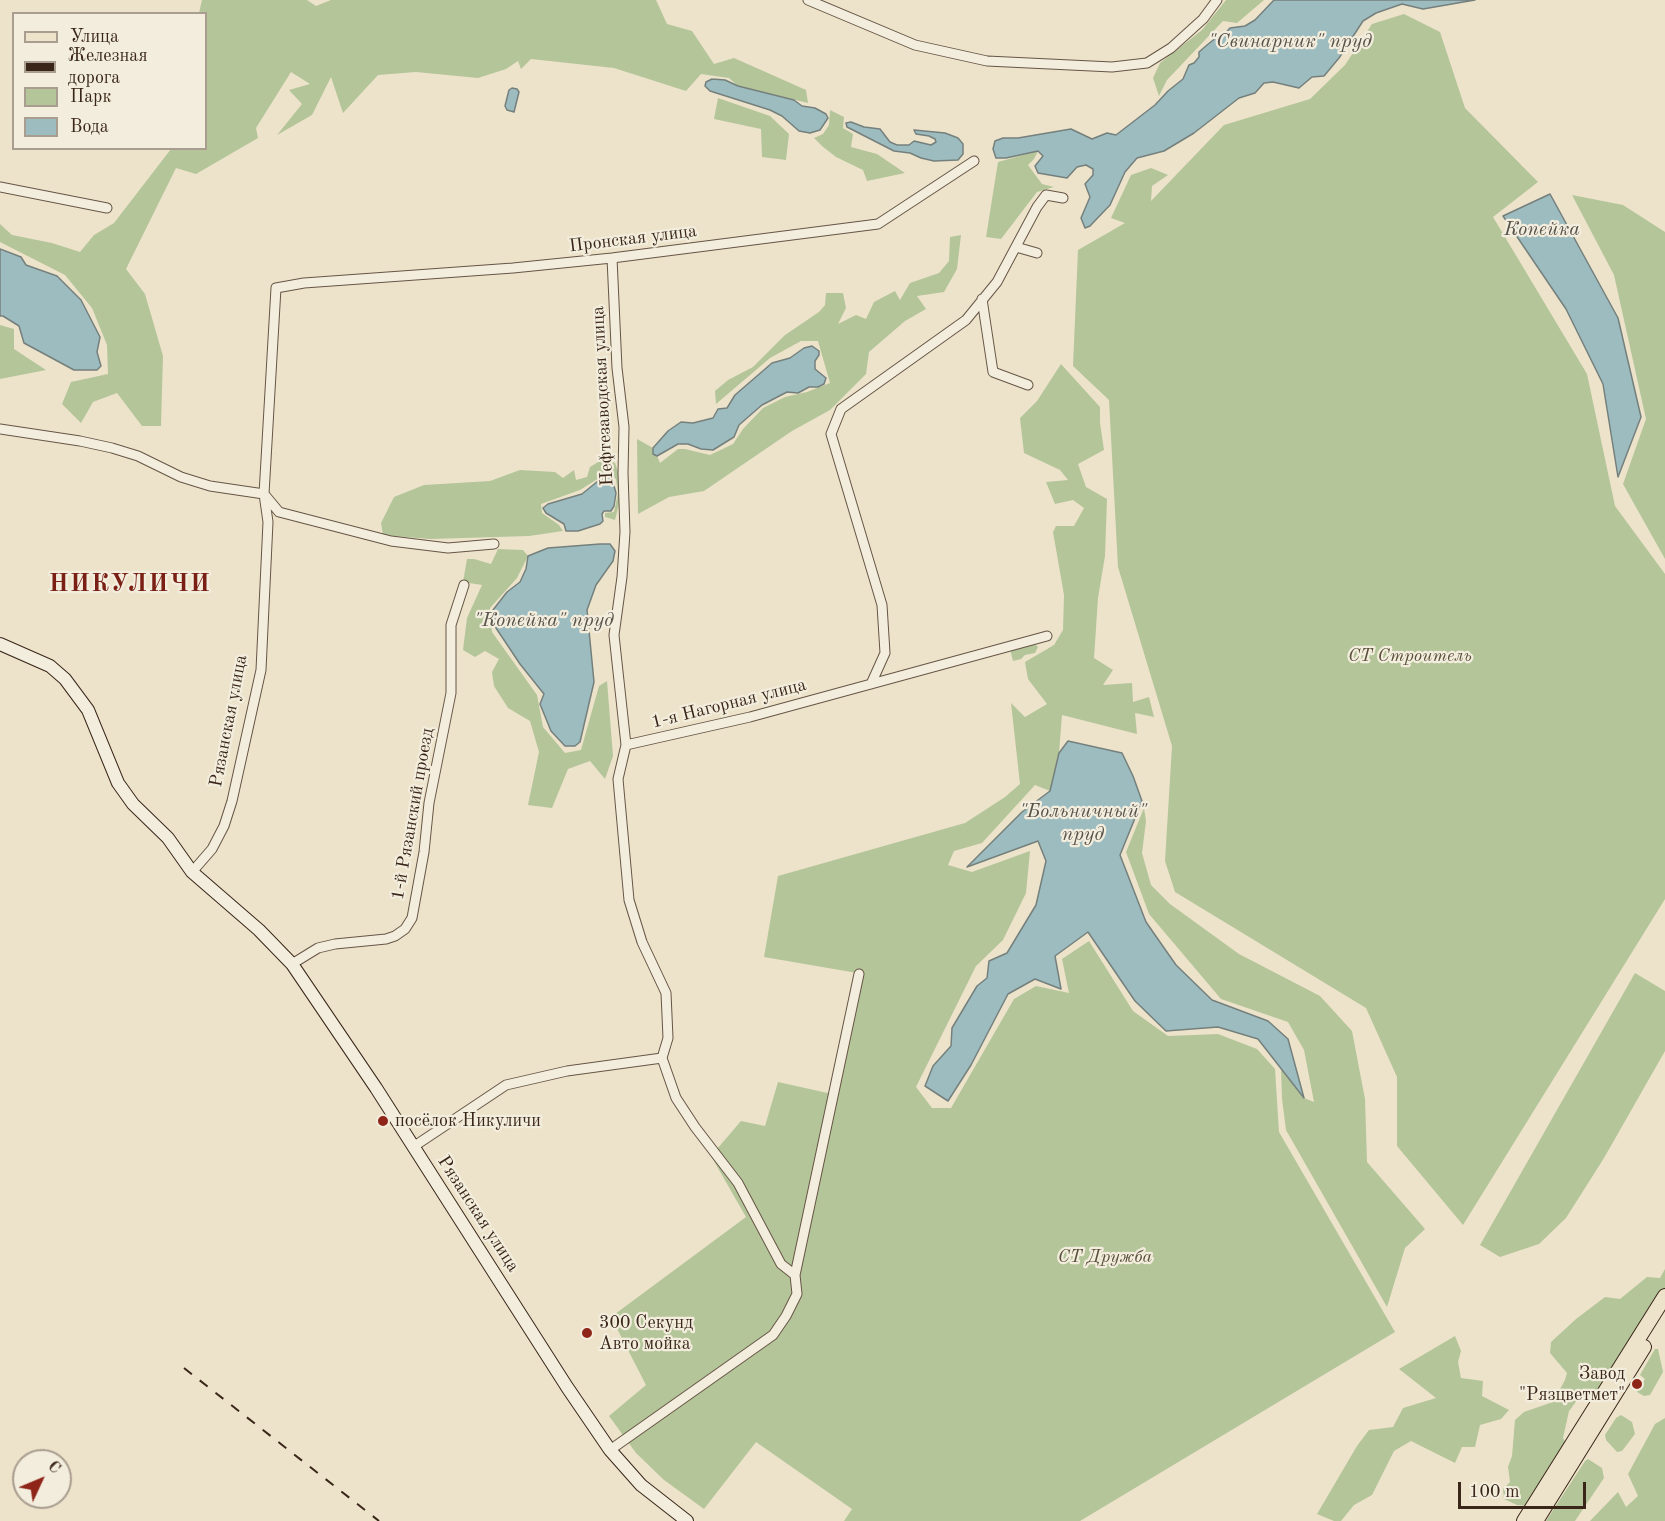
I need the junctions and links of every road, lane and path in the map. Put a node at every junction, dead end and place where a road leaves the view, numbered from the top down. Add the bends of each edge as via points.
1 (808, 0) edge
2 (1217, 0) edge
3 (974, 161) dead end
4 (0, 187) edge
5 (1062, 198) dead end
6 (107, 208) dead end
7 (1016, 247) junction
8 (1037, 253) dead end
9 (612, 258) junction
10 (276, 288) joint
11 (982, 299) junction
12 (1028, 385) dead end
13 (0, 429) edge
14 (264, 494) junction
15 (625, 532) joint
16 (494, 544) dead end
17 (464, 585) dead end
18 (1047, 636) dead end
19 (0, 644) edge
20 (871, 684) junction
21 (626, 745) junction
22 (192, 872) junction
23 (292, 964) junction
24 (859, 974) dead end
25 (662, 1058) junction
26 (413, 1147) junction
27 (795, 1275) junction
28 (1665, 1296) edge
29 (1665, 1312) edge
30 (610, 1450) junction
31 (687, 1521) edge
32 (1524, 1521) edge
33 (1536, 1521) edge

1 - 2 street via 915,45 987,61 1112,67 1147,63 1171,48 1203,19
3 - 9 street, Пронская улица via 878,224
4 - 6 street
5 - 7 street via 1046,195
7 - 8 street
7 - 11 street via 997,282
9 - 10 street, Пронская улица
9 - 15 street, Нефтезаводская улица via 624,427
10 - 14 street, Рязанская улица
11 - 12 street via 993,372
11 - 20 street via 966,320 840,409 831,434 882,605 885,653
13 - 14 street via 112,448 210,486
14 - 16 street via 279,512 391,541 448,548
14 - 22 street, Рязанская улица via 268,522 261,670 224,826 212,849
15 - 21 street, 1-я Нагорная улица via 614,635
17 - 23 street, 1-й Рязанский проезд via 451,625 451,693 412,918 395,936 318,948
18 - 20 street, 1-я Нагорная улица
19 - 22 street, Рязанская улица via 50,666 65,679 88,710 118,783 133,804 168,838
20 - 21 street, 1-я Нагорная улица
21 - 25 street via 618,779 629,900 642,942 666,993 668,1038
22 - 23 street, Рязанская улица
23 - 26 street, Рязанская улица
24 - 27 street
25 - 26 street via 567,1071 506,1085
25 - 27 street via 676,1098 738,1183 781,1264
26 - 30 street, Рязанская улица
27 - 30 street via 796,1294 773,1335
28 - 32 main road
29 - 33 main road
30 - 31 street, Рязанская улица via 641,1485

